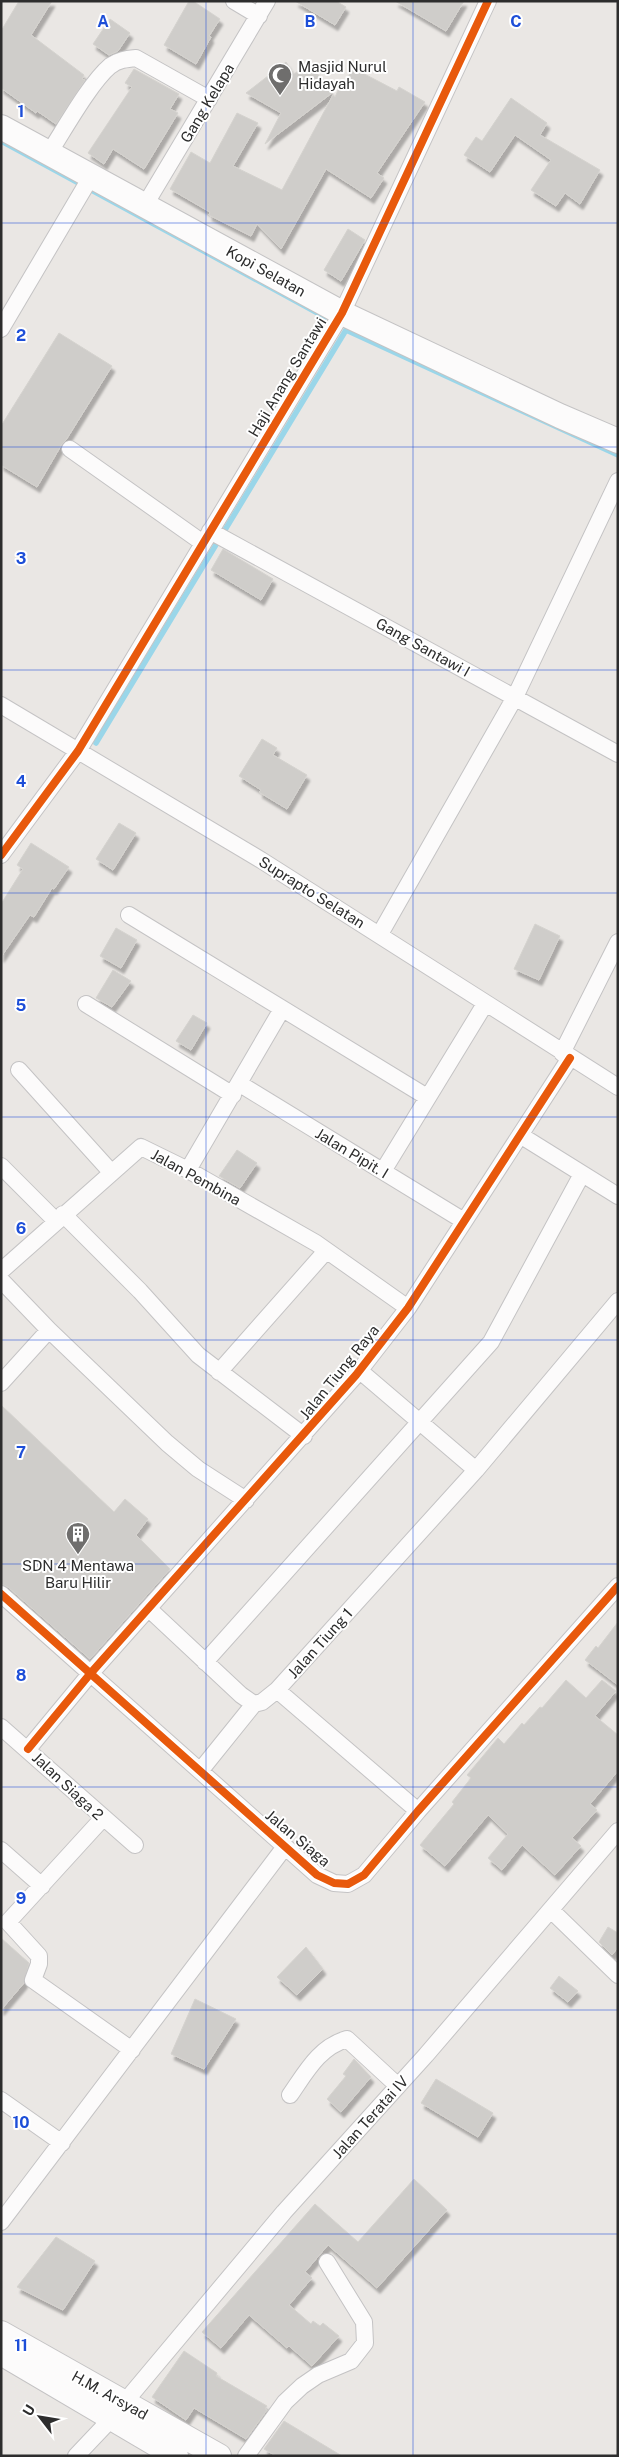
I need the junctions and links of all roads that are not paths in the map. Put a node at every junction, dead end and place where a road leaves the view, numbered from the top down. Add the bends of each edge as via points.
1 (234, 1) edge
2 (488, 1) edge
3 (263, 8) edge
4 (209, 99) junction
5 (1, 127) edge
6 (49, 153) junction
7 (89, 179) junction
8 (145, 205) junction
9 (342, 313) junction
10 (1, 328) edge
11 (618, 441) edge
12 (70, 449) dead end
13 (618, 481) edge
14 (214, 537) junction
15 (515, 697) junction
16 (1, 705) edge
17 (78, 750) junction
18 (618, 754) edge
19 (1, 856) edge
20 (129, 915) dead end
21 (380, 934) junction
22 (618, 942) edge
23 (86, 1004) dead end
24 (485, 1004) junction
25 (282, 1009) junction
26 (566, 1056) junction
27 (19, 1070) dead end
28 (618, 1087) edge
29 (236, 1090) junction
30 (427, 1097) junction
31 (520, 1135) junction
32 (1, 1166) edge
33 (188, 1170) junction
34 (383, 1171) junction
35 (111, 1172) junction
36 (582, 1174) junction
37 (618, 1196) edge
38 (59, 1218) junction
39 (464, 1221) junction
40 (326, 1251) junction
41 (1, 1271) edge
42 (1, 1280) edge
43 (618, 1301) edge
44 (408, 1308) junction
45 (49, 1330) junction
46 (360, 1371) junction
47 (219, 1372) junction
48 (1, 1383) edge
49 (420, 1424) junction
50 (304, 1436) junction
51 (476, 1470) junction
52 (246, 1500) junction
53 (618, 1586) edge
54 (1, 1594) edge
55 (149, 1609) junction
56 (205, 1662) junction
57 (90, 1674) junction
58 (277, 1690) junction
59 (254, 1704) junction
60 (1, 1727) edge
61 (28, 1749) junction
62 (200, 1772) junction
63 (418, 1811) junction
64 (103, 1818) junction
65 (618, 1831) edge
66 (135, 1845) dead end
67 (284, 1848) junction
68 (1, 1850) edge
69 (42, 1886) junction
70 (551, 1910) junction
71 (618, 1975) edge
72 (132, 2050) junction
73 (398, 2086) junction
74 (290, 2095) dead end
75 (1, 2100) edge
76 (62, 2144) junction
77 (1, 2222) edge
78 (327, 2262) dead end
79 (1, 2333) edge
80 (1, 2353) edge
81 (118, 2411) junction
82 (76, 2456) edge
83 (176, 2456) edge
84 (219, 2456) edge
85 (246, 2456) edge

1 - 3 street
2 - 9 street, Haji Anang Santawi
3 - 4 street, Gang Kelapa
4 - 6 street via 136,58 122,59 110,66 99,80
4 - 8 street, Gang Kelapa
5 - 6 street, Kopi Selatan
6 - 7 street, Kopi Selatan
7 - 8 street, Kopi Selatan
7 - 10 street
8 - 9 street, Kopi Selatan
9 - 11 street, Kopi Selatan
9 - 14 street, Haji Anang Santawi
12 - 14 street, Gang Santawi I
13 - 15 street
14 - 15 street, Gang Santawi I
14 - 17 street, Haji Anang Santawi
15 - 18 street, Gang Santawi I
15 - 21 street
16 - 17 street, Suprapto Selatan
17 - 19 street, Haji Anang Santawi
17 - 21 street, Suprapto Selatan
20 - 25 street
21 - 24 street, Suprapto Selatan
22 - 26 street, Jalan Tiung Raya
23 - 29 street, Jalan Pipit. I
24 - 26 street, Suprapto Selatan
24 - 30 street
25 - 29 street
25 - 30 street
26 - 28 street, Suprapto Selatan
26 - 31 street, Jalan Tiung Raya
27 - 35 street
29 - 33 street
29 - 34 street, Jalan Pipit. I
30 - 34 street
31 - 36 street
31 - 39 street, Jalan Tiung Raya
32 - 38 street
33 - 35 street, Jalan Pembina via 141,1147
33 - 40 street, Jalan Pembina
34 - 39 street, Jalan Pipit. I
35 - 38 street, Jalan Pembina
36 - 37 street
36 - 49 street via 500,1329
38 - 41 street, Jalan Pembina
38 - 47 street via 140,1291 180,1337
39 - 44 street, Jalan Tiung Raya
40 - 44 street, Jalan Pembina
40 - 47 street
42 - 45 street
43 - 51 street, Jalan Tiung 1
44 - 46 street, Jalan Tiung Raya
45 - 48 street
45 - 52 street via 183,1458
46 - 49 street
46 - 50 street, Jalan Tiung Raya
47 - 50 street
49 - 51 street
49 - 56 street
50 - 52 street, Jalan Tiung Raya
51 - 58 street, Jalan Tiung 1
52 - 55 street, Jalan Tiung Raya
53 - 63 street, Jalan Siaga
54 - 57 street, Jalan Siaga
55 - 56 street
55 - 57 street, Jalan Tiung Raya
56 - 59 street
57 - 61 street, Jalan Tiung Raya
57 - 62 street, Jalan Siaga
58 - 59 street, Jalan Tiung 1
58 - 63 street
59 - 62 street
60 - 61 street, Jalan Siaga 2
61 - 64 street, Jalan Siaga 2
62 - 67 street, Jalan Siaga
63 - 67 street, Jalan Siaga via 364,1875 348,1884 334,1883 317,1875
64 - 66 street, Jalan Siaga 2
64 - 69 street
65 - 70 street, Jalan Teratai IV
67 - 72 street
68 - 69 street
69 - 72 street via 8,1922 39,1956 33,1980
70 - 71 street
70 - 73 street, Jalan Teratai IV
72 - 76 street
73 - 74 street via 347,2039 335,2042 319,2054
73 - 81 street, Jalan Teratai IV via 284,2212
75 - 76 street
76 - 77 street
78 - 85 street via 364,2322 365,2343 351,2361 318,2375 285,2402
79 - 81 street, H.M. Arsyad
80 - 81 street, H.M. Arsyad
81 - 82 street, Jalan Teratai IV
81 - 83 street, H.M. Arsyad
81 - 84 street, H.M. Arsyad

